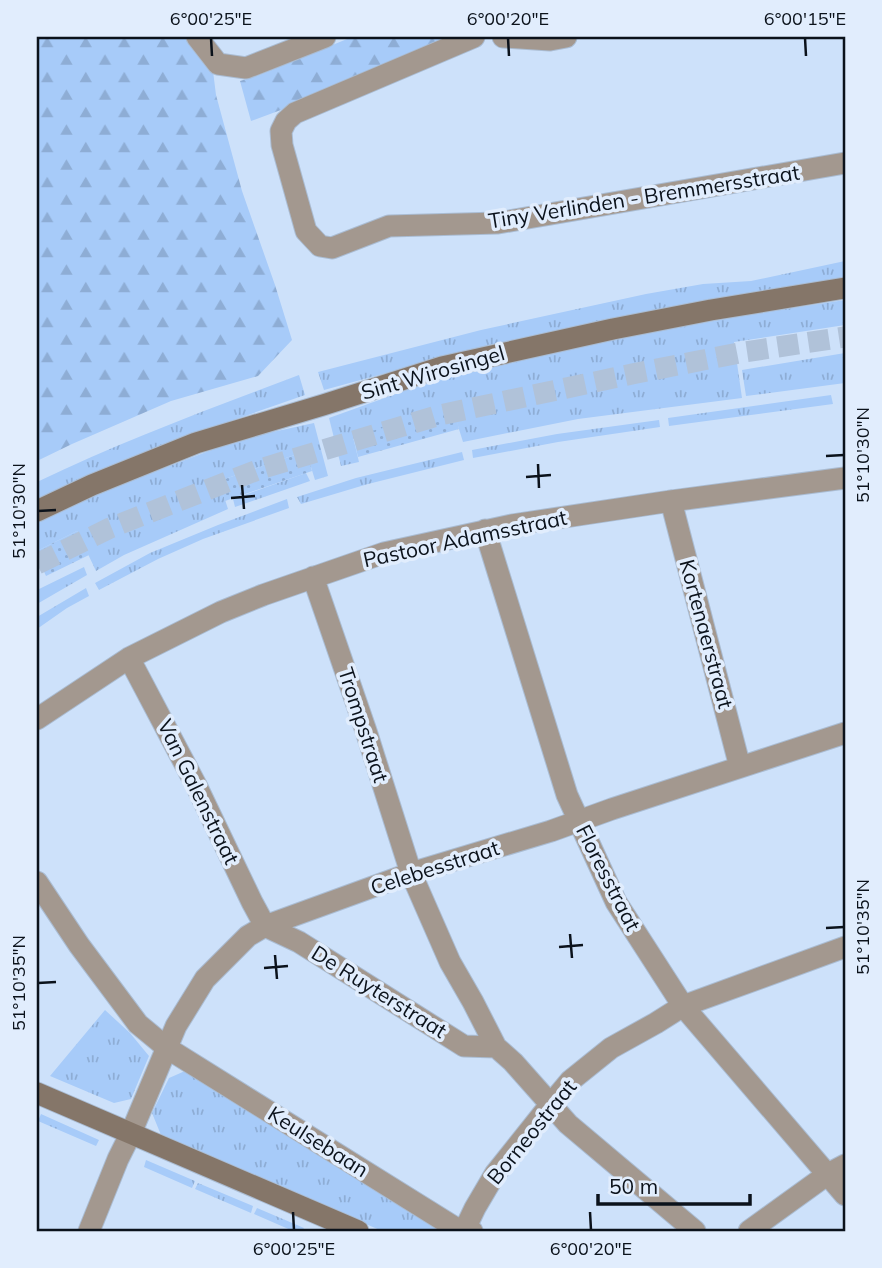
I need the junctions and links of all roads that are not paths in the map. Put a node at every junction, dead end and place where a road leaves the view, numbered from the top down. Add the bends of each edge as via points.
1 (197, 37) edge
2 (325, 37) edge
3 (474, 37) edge
4 (503, 37) edge
5 (566, 37) edge
6 (845, 163) edge
7 (845, 288) edge
8 (845, 479) edge
9 (671, 501) junction
10 (37, 511) edge
11 (485, 530) junction
12 (313, 577) junction
13 (129, 658) junction
14 (37, 719) edge
15 (845, 733) edge
16 (740, 767) junction
17 (579, 820) junction
18 (411, 873) junction
19 (37, 882) edge
20 (265, 926) junction
21 (845, 947) edge
22 (683, 1006) junction
23 (496, 1047) junction
24 (167, 1048) junction
25 (37, 1093) edge
26 (550, 1105) junction
27 (131, 1133) junction
28 (836, 1169) edge
29 (845, 1195) edge
30 (335, 1227) edge
31 (89, 1231) edge
32 (358, 1231) edge
33 (467, 1231) edge
34 (695, 1231) edge
35 (749, 1231) edge

1 - 2 street via 218,64 246,68
3 - 6 street, Tiny Verlinden - Bremmersstraat via 295,113 286,121 282,145 306,231 320,246 341,246 388,226 498,223
4 - 5 street
7 - 10 street, Sint Wirosingel via 712,310 442,367 196,443
8 - 9 street, Pastoor Adamsstraat
9 - 11 street, Pastoor Adamsstraat
9 - 16 street, Kortenaerstraat
11 - 12 street, Pastoor Adamsstraat via 384,553
11 - 17 street, Floresstraat via 567,795
12 - 13 street, Pastoor Adamsstraat via 221,612
12 - 18 street, Trompstraat
13 - 14 street, Pastoor Adamsstraat
13 - 20 street, Van Galenstraat
15 - 16 street, Celebesstraat
16 - 17 street, Celebesstraat
17 - 18 street, Celebesstraat
17 - 22 street, Floresstraat via 616,902
18 - 20 street, Celebesstraat
18 - 23 street, De Ruyterstraat via 450,962
19 - 24 street, Keulsebaan via 138,1024
20 - 23 street, De Ruyterstraat via 299,942 464,1046
20 - 24 street, Celebesstraat via 248,936 205,979
21 - 22 street, Borneostraat
22 - 26 street, Borneostraat via 611,1048 570,1080
22 - 28 street, Floresstraat
23 - 26 street, De Ruyterstraat
24 - 27 street, Celebesstraat
24 - 33 street, Keulsebaan
25 - 27 street
26 - 33 street, Borneostraat via 495,1174
26 - 34 street, De Ruyterstraat
27 - 30 street
27 - 31 street, Celebesstraat
28 - 29 street, Floresstraat
28 - 35 street
30 - 32 street

